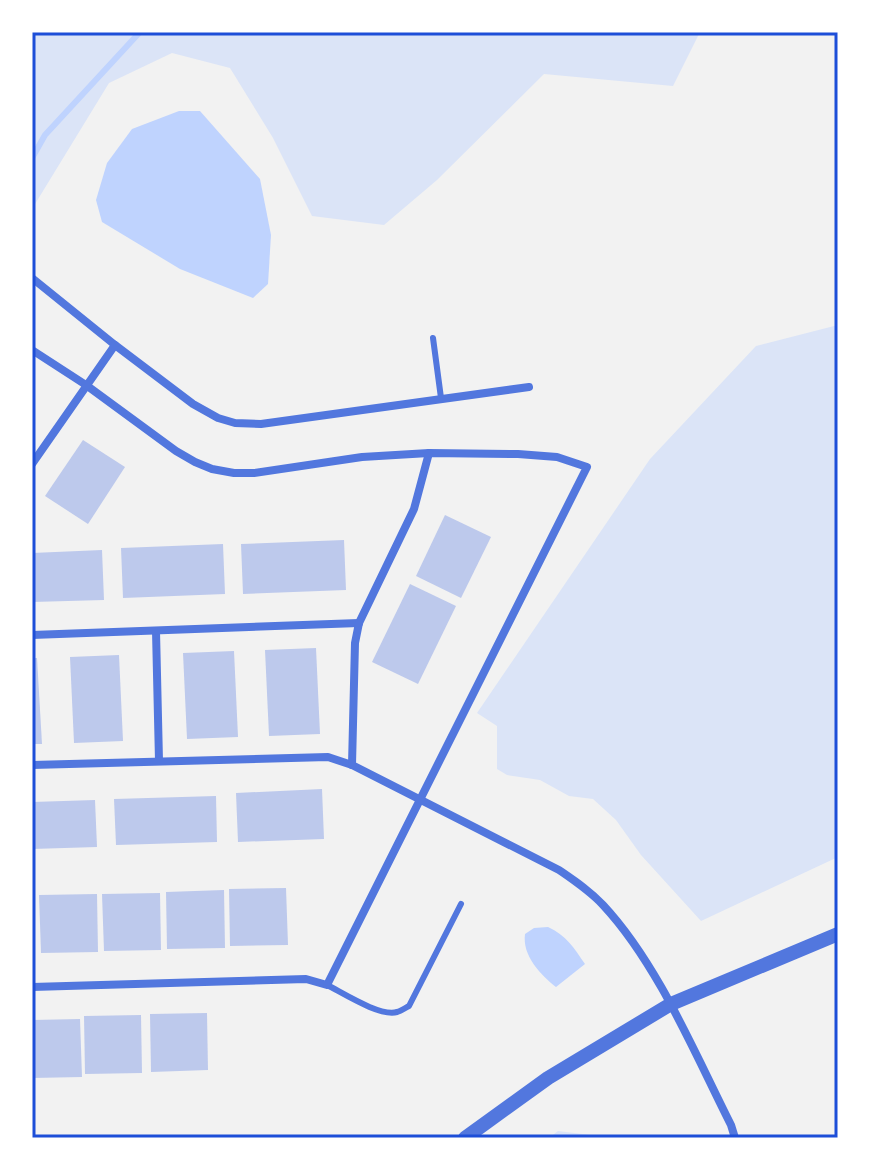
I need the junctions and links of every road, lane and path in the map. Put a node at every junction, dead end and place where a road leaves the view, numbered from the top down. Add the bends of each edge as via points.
1 (32, 278) edge
2 (433, 338) dead end
3 (115, 345) junction
4 (32, 350) edge
5 (86, 385) junction
6 (529, 387) dead end
7 (441, 398) junction
8 (429, 453) junction
9 (32, 464) edge
10 (359, 623) junction
11 (156, 631) junction
12 (32, 635) edge
13 (159, 761) junction
14 (32, 765) edge
15 (352, 765) junction
16 (420, 800) junction
17 (461, 904) dead end
18 (838, 934) edge
19 (327, 985) junction
20 (32, 987) edge
21 (671, 1004) junction
22 (465, 1138) edge
23 (735, 1138) edge

1 - 3 street
2 - 7 lane
3 - 5 street
3 - 7 street via 193,404 235,423 261,424
4 - 5 street
5 - 8 street via 176,451 212,469 254,473
5 - 9 street
6 - 7 street
8 - 10 street via 414,509
8 - 16 street via 557,457 587,467
10 - 11 street
10 - 15 street
11 - 12 street
11 - 13 street
13 - 14 street
13 - 15 street via 328,757
15 - 16 street
16 - 19 street
16 - 21 street via 584,887 622,927
17 - 19 lane via 409,1006 384,1012
18 - 21 street
19 - 20 street via 306,979
21 - 22 street via 548,1078
21 - 23 street

